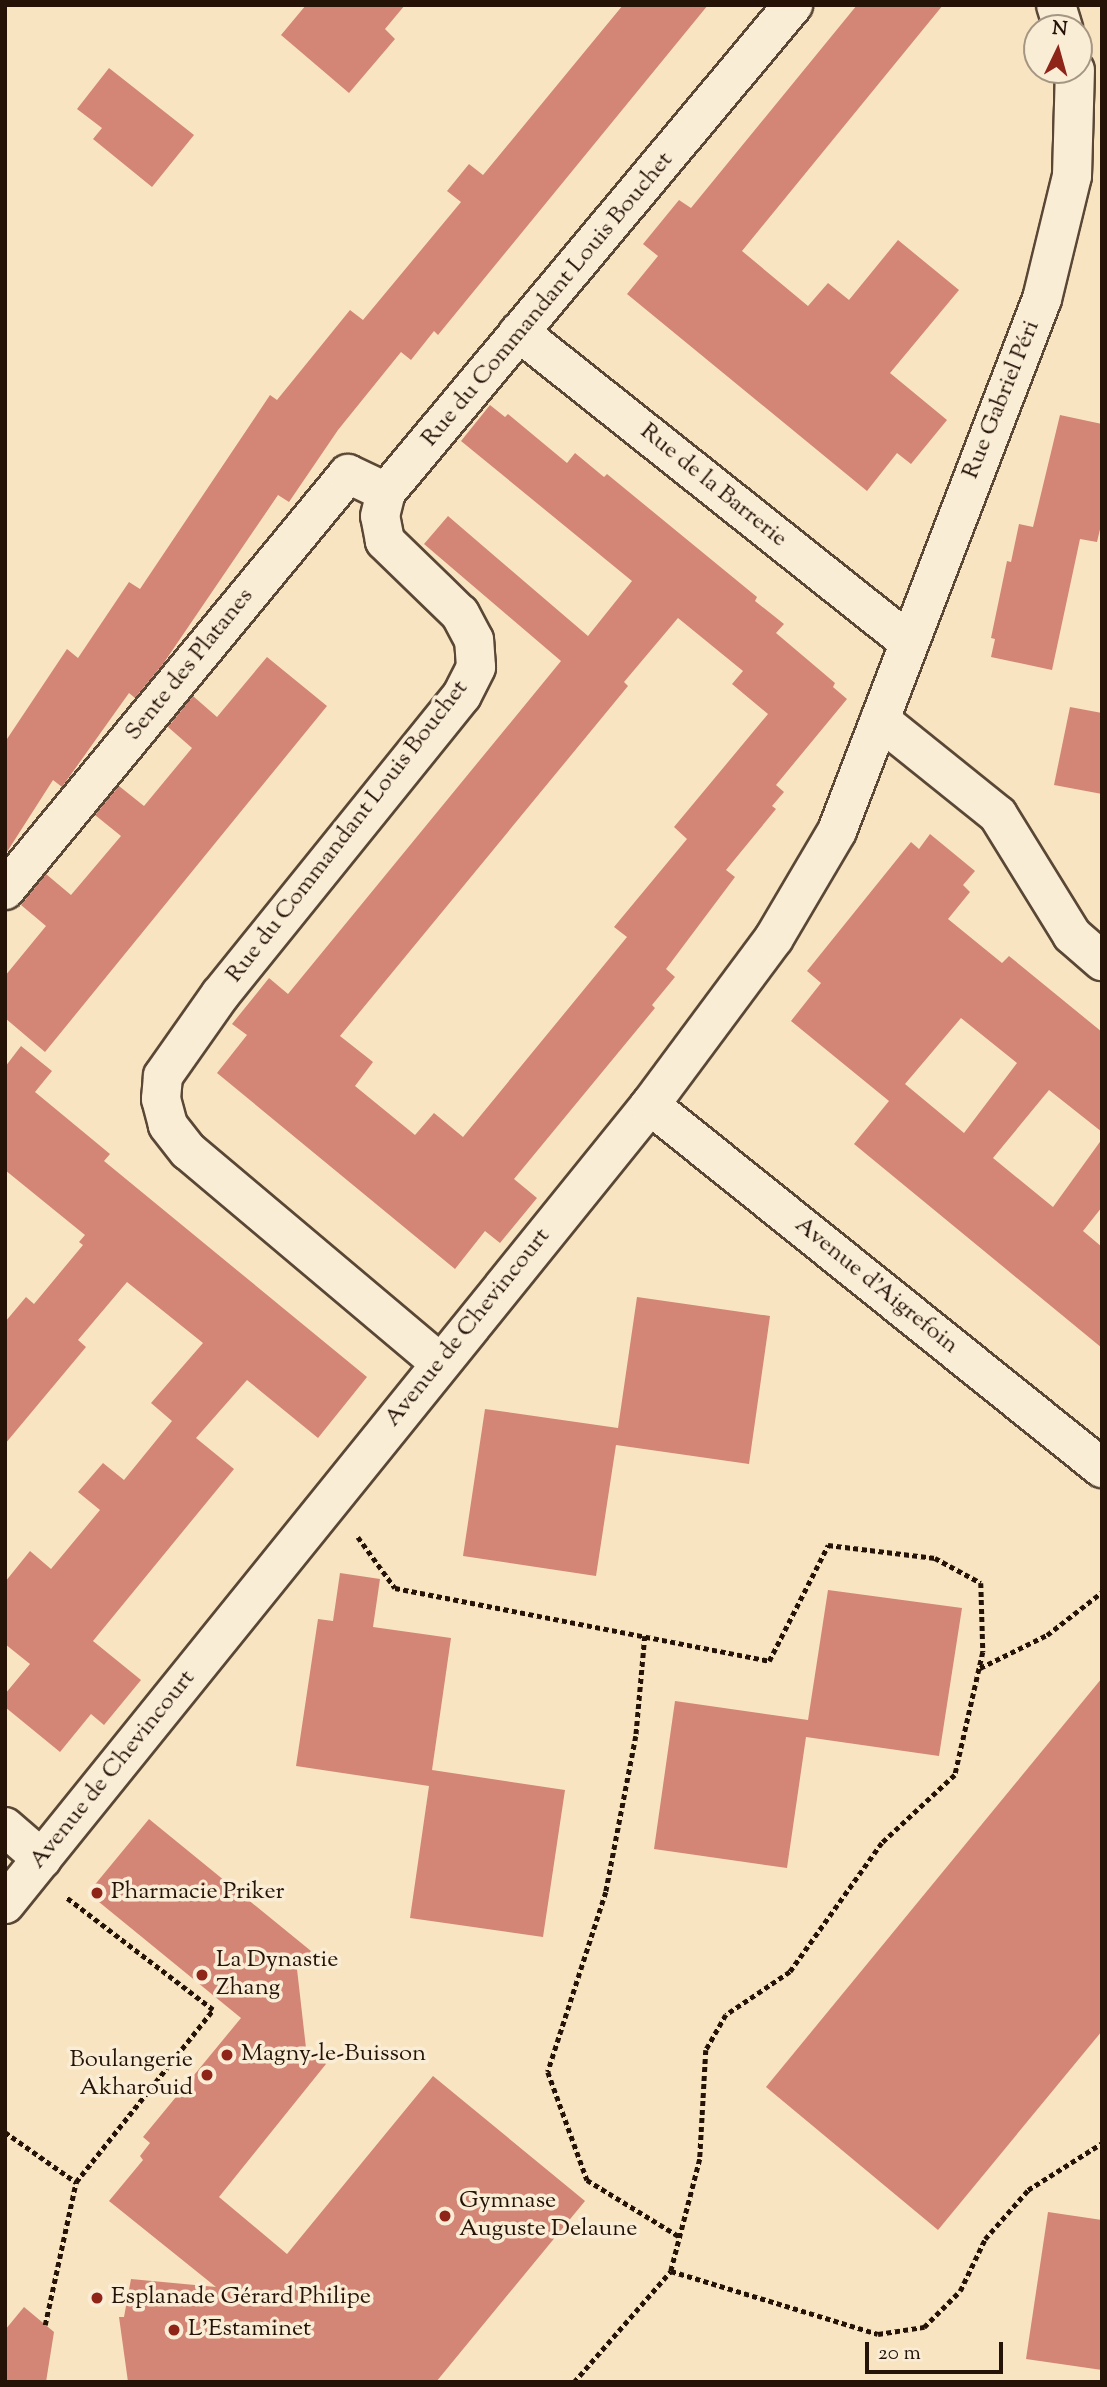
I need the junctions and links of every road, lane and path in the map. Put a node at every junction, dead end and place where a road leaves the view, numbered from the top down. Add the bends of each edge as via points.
1 (793, 5) edge
2 (1077, 84) edge
3 (1087, 175) edge
4 (519, 332) junction
5 (386, 492) junction
6 (907, 641) junction
7 (880, 720) junction
8 (5, 890) edge
9 (1102, 961) edge
10 (649, 1105) junction
11 (440, 1363) junction
12 (1102, 1468) edge
13 (330, 1499) junction
14 (1102, 1592) edge
15 (645, 1636) junction
16 (979, 1668) junction
17 (5, 1827) edge
18 (37, 1865) junction
19 (5, 1904) edge
20 (5, 2132) edge
21 (1102, 2143) edge
22 (76, 2182) junction
23 (680, 2236) junction
24 (671, 2271) junction
25 (45, 2325) dead end
26 (574, 2382) edge

1 - 4 street, Rue du Commandant Louis Bouchet
2 - 3 street, Rue Gabriel Péri
3 - 6 street, Rue Gabriel Péri
4 - 5 street, Rue du Commandant Louis Bouchet
4 - 6 street, Rue de la Barrerie
5 - 8 street, Sente des Platanes via 348,474
5 - 11 street, Rue du Commandant Louis Bouchet via 380,516 385,541 460,614 474,640 476,667 461,695 174,1056 163,1076 161,1098 168,1125 188,1151
6 - 7 street, Rue Gabriel Péri
7 - 9 street via 998,815 1072,935
7 - 10 street, Avenue de Chevincourt via 837,831 774,938
10 - 11 street, Avenue de Chevincourt
10 - 12 street, Avenue d'Aigrefoin
11 - 13 street, Avenue de Chevincourt
13 - 15 path via 395,1588
13 - 18 street, Avenue de Chevincourt
14 - 16 path via 1047,1635
15 - 16 path via 769,1661 828,1545 935,1558 981,1583 983,1652
15 - 23 path via 636,1736 606,1892 548,2072 587,2180
16 - 23 path via 955,1775 882,1843 790,1972 726,2015 706,2050 700,2159
17 - 18 street
18 - 19 street, Avenue de Chevincourt
18 - 22 path via 213,2010
20 - 22 path
21 - 24 path via 1028,2190 985,2239 960,2291 924,2327 878,2334
22 - 25 path
23 - 24 path
24 - 26 path

